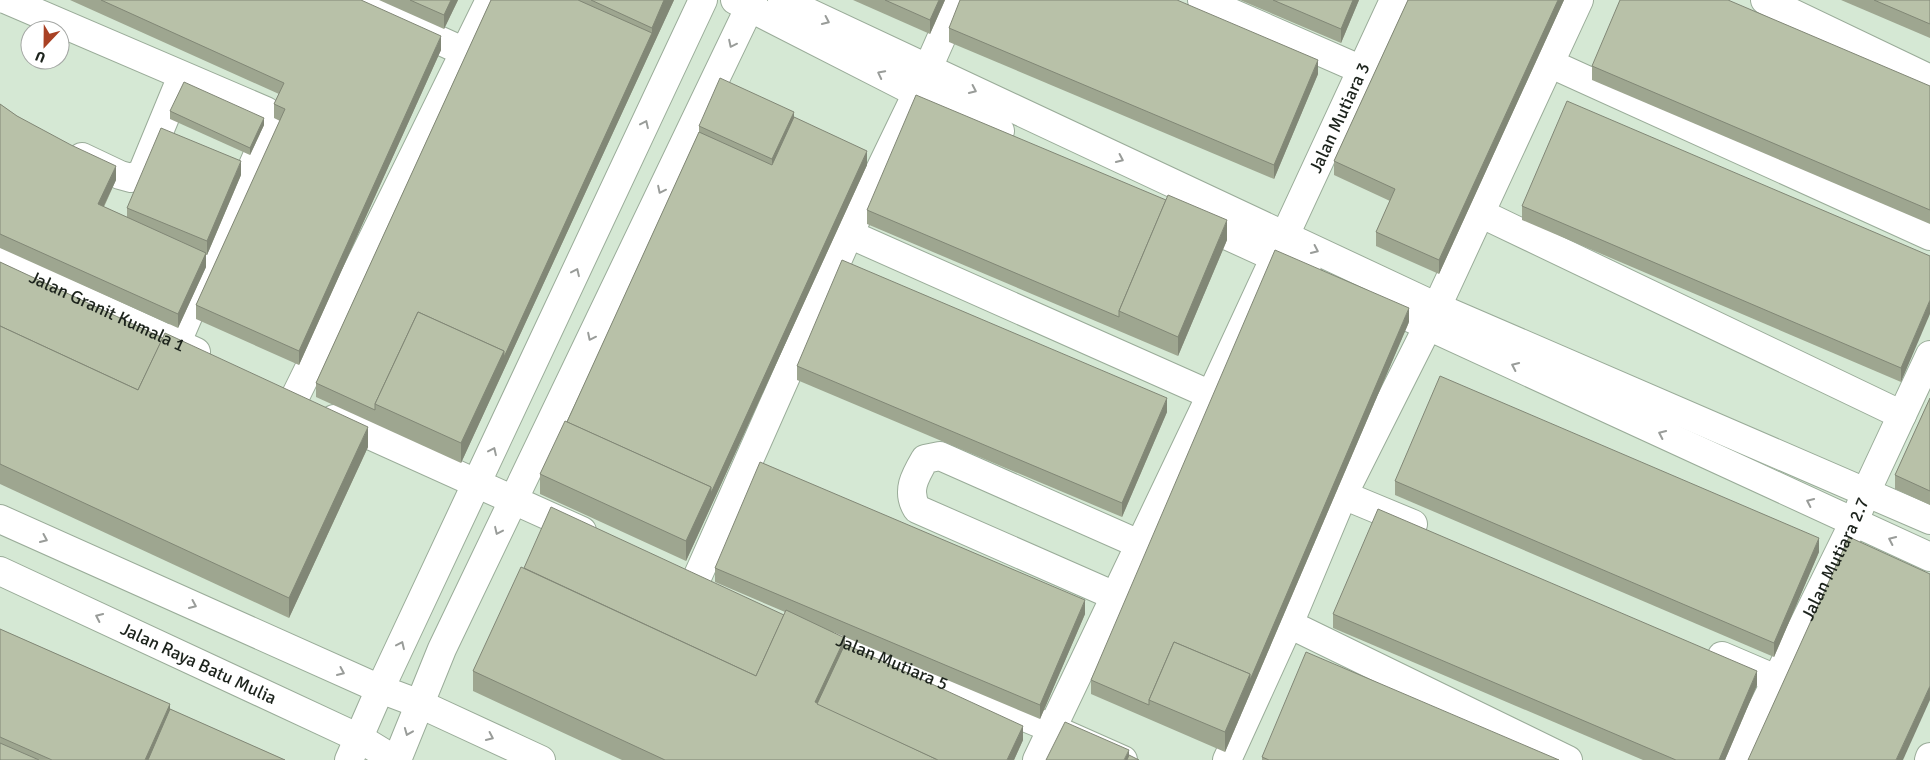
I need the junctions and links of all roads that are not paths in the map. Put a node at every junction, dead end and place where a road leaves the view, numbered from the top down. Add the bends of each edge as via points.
1 (7, 0) edge
2 (350, 0) edge
3 (490, 0) edge
4 (703, 0) edge
5 (782, 0) edge
6 (958, 0) edge
7 (1202, 0) edge
8 (1394, 0) edge
9 (1579, 0) edge
10 (1766, 0) edge
11 (746, 2) edge
12 (465, 52) junction
13 (1549, 63) junction
14 (1362, 70) junction
15 (182, 76) junction
16 (1930, 79) edge
17 (922, 81) junction
18 (1024, 142) edge
19 (60, 146) edge
20 (1167, 208) edge
21 (1480, 213) junction
22 (849, 234) junction
23 (1930, 236) edge
24 (1279, 246) junction
25 (0, 262) edge
26 (1433, 316) junction
27 (177, 342) junction
28 (1930, 355) edge
29 (222, 365) edge
30 (1211, 395) junction
31 (1902, 416) junction
32 (477, 485) junction
33 (1866, 492) junction
34 (1343, 495) junction
35 (512, 501) junction
36 (0, 519) edge
37 (1930, 520) edge
38 (1854, 522) junction
39 (1434, 533) edge
40 (608, 543) edge
41 (1139, 544) junction
42 (1930, 557) edge
43 (670, 569) edge
44 (0, 571) edge
45 (696, 580) junction
46 (723, 592) edge
47 (1115, 596) junction
48 (787, 618) edge
49 (1288, 624) junction
50 (1695, 644) edge
51 (1776, 679) junction
52 (380, 689) junction
53 (420, 704) junction
54 (1051, 728) junction
55 (354, 749) edge
56 (396, 760) edge
57 (541, 760) edge
58 (1037, 760) edge
59 (1122, 760) edge
60 (1227, 760) edge
61 (1568, 760) edge
62 (1737, 760) edge

1 - 15 street
2 - 12 street
3 - 12 street
32 -> 4 street
5 -> 17 street
6 - 17 street
7 - 14 street
8 - 14 street, Jalan Mutiara 3
9 - 13 street
10 - 16 street
17 -> 11 street
11 -> 35 street
12 - 32 street via 284,396
13 - 21 street
13 - 23 street
14 - 24 street, Jalan Mutiara 3
15 - 19 street via 142,173 131,178 120,175
15 - 27 street via 266,112 272,118
17 - 18 street
17 - 22 street
17 -> 24 street
20 - 24 street
21 - 26 street
21 - 31 street
22 - 30 street
22 - 45 street
24 - 26 street
24 - 30 street, Jalan Mutiara 3
25 - 27 street, Jalan Granit Kumala 1
26 - 33 street
26 - 34 street
38 -> 26 street
27 - 29 street, Jalan Granit Kumala 1
28 - 31 street, Jalan Mutiara 2.7
30 - 41 street, Jalan Mutiara 3
31 - 33 street, Jalan Mutiara 2.7
32 - 35 street
52 -> 32 street
33 - 37 street
33 - 38 street, Jalan Mutiara 2.7
34 - 39 street
34 - 49 street
35 - 40 street
35 -> 53 street via 442,649
36 -> 52 street
42 -> 38 street
38 - 51 street, Jalan Mutiara 2.7
41 - 47 street, Jalan Mutiara 3
41 - 47 street via 940,456 925,460 913,479 912,500 917,509
43 - 45 street
55 -> 44 street, Jalan Raya Batu Mulia
45 - 46 street
47 - 54 street, Jalan Mutiara 3
48 - 54 street, Jalan Mutiara 5
49 - 60 street
49 - 61 street
50 - 51 street
51 - 62 street, Jalan Mutiara 2.7
52 - 53 street
52 - 55 street
53 -> 56 street
53 -> 57 street
54 - 58 street, Jalan Mutiara 3
54 - 59 street, Jalan Mutiara 5
55 - 56 street, Jalan Raya Batu Mulia

